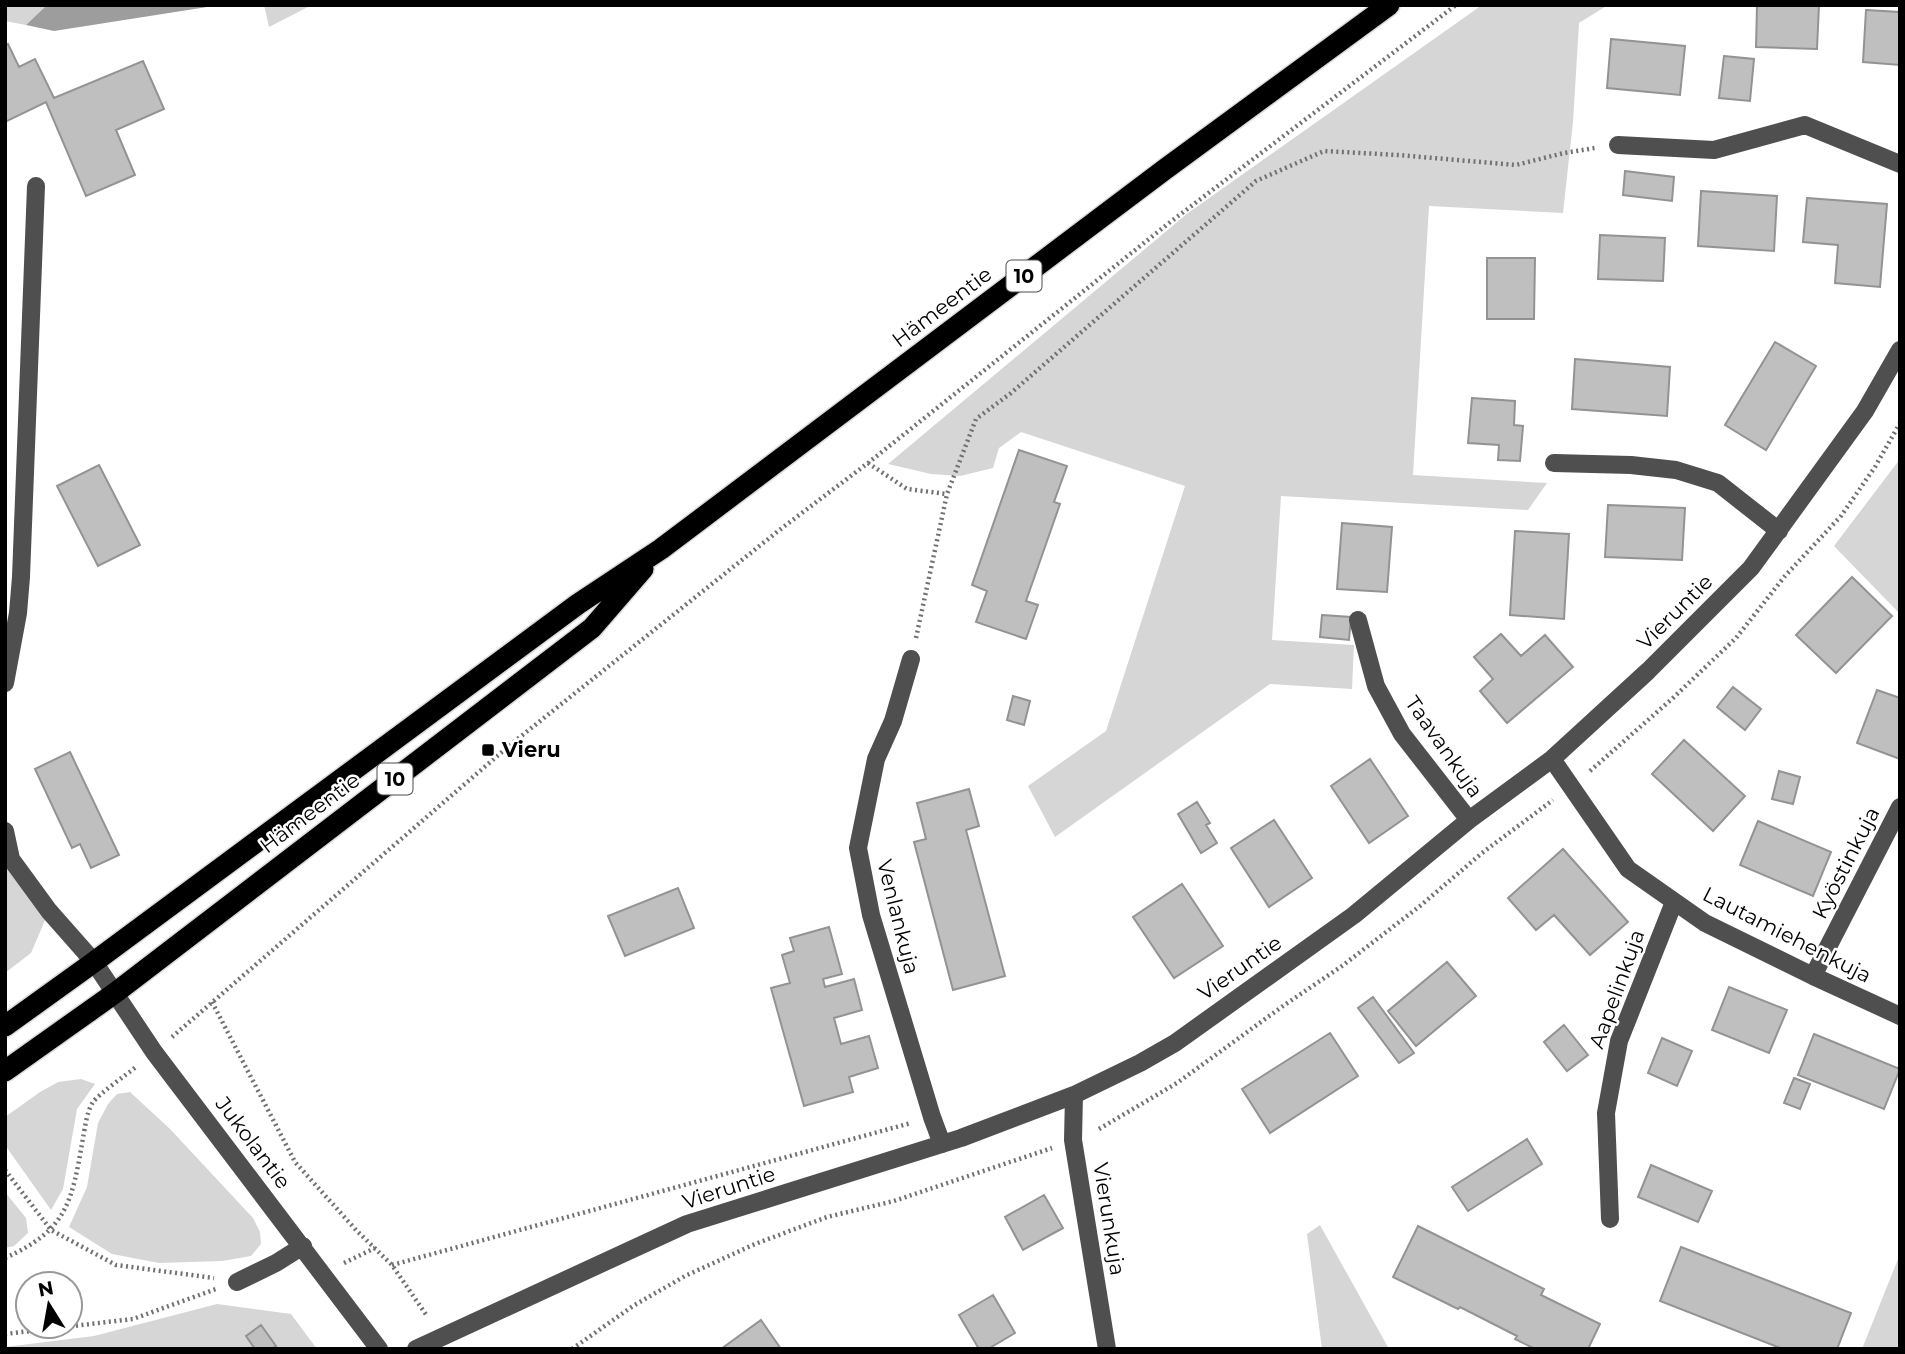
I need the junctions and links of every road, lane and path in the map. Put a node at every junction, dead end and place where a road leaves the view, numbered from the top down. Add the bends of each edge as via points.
1 (1389, 5) edge
2 (1456, 5) edge
3 (1618, 145) joint
4 (1900, 164) edge
5 (36, 186) dead end
6 (1900, 350) edge
7 (868, 463) junction
8 (1554, 463) dead end
9 (947, 494) junction
10 (1779, 531) junction
11 (661, 549) junction
12 (13, 576) edge
13 (1359, 620) dead end
14 (911, 659) joint
15 (5, 683) edge
16 (488, 750) dead end
17 (495, 758) junction
18 (1552, 760) junction
19 (1900, 807) edge
20 (1469, 820) junction
21 (5, 831) edge
22 (8, 861) edge
23 (1674, 902) junction
24 (94, 962) junction
25 (1813, 976) junction
26 (115, 993) junction
27 (212, 1002) junction
28 (1900, 1016) edge
29 (5, 1026) edge
30 (154, 1052) junction
31 (5, 1071) edge
32 (1074, 1095) junction
33 (932, 1117) junction
34 (943, 1144) junction
35 (5, 1170) edge
36 (1610, 1219) dead end
37 (51, 1230) junction
38 (303, 1246) junction
39 (375, 1248) junction
40 (5, 1258) edge
41 (392, 1265) junction
42 (323, 1272) junction
43 (237, 1282) junction
44 (407, 1286) dead end
45 (5, 1334) edge
46 (379, 1349) edge
47 (416, 1349) edge
48 (1107, 1349) edge

1 - 11 highway, Hämeentie / 10
2 - 7 path via 1169,223
3 - 4 street via 1714,150 1805,125
3 - 9 path via 1516,165 1324,151 1256,181 976,419
5 - 12 street
6 - 10 street, Vieruntie via 1865,411
7 - 9 path via 907,489
7 - 17 path
8 - 10 street via 1676,470 1718,483
9 - 14 path
10 - 18 street, Vieruntie via 1751,568
11 - 24 highway, Hämeentie / 10 via 578,604
11 - 26 highway, Hämeentie / 10 via 592,628
12 - 15 street via 18,612
13 - 20 street, Taavankuja via 1376,686 1402,734
14 - 33 street, Venlankuja via 876,760 858,848 871,915
16 - 17 path
17 - 27 path
18 - 20 street, Vieruntie
18 - 23 street, Lautamiehenkuja via 1628,869
19 - 25 street, Kyöstinkuja
20 - 32 street, Vieruntie via 1354,915 1175,1043
21 - 22 street
22 - 24 street, Jukolantie
23 - 25 street, Lautamiehenkuja via 1704,923
23 - 36 street, Aapelinkuja via 1619,1041 1606,1113
24 - 26 street, Jukolantie
24 - 29 highway, Hämeentie / 10
25 - 28 street, Lautamiehenkuja
26 - 30 street, Jukolantie
26 - 31 highway, Hämeentie / 10
27 - 30 path
27 - 39 path via 295,1162
30 - 37 path via 93,1102 75,1183
30 - 38 street, Jukolantie
32 - 34 street, Vieruntie
32 - 48 street, Vierunkuja via 1073,1140
33 - 34 street, Venlankuja
33 - 41 path
34 - 47 street, Vieruntie via 687,1224
35 - 37 path
37 - 40 path
37 - 43 path via 116,1265
38 - 42 street, Jukolantie
38 - 43 street
39 - 41 path
39 - 42 path
41 - 44 path
42 - 46 street, Jukolantie
43 - 45 path via 134,1318

